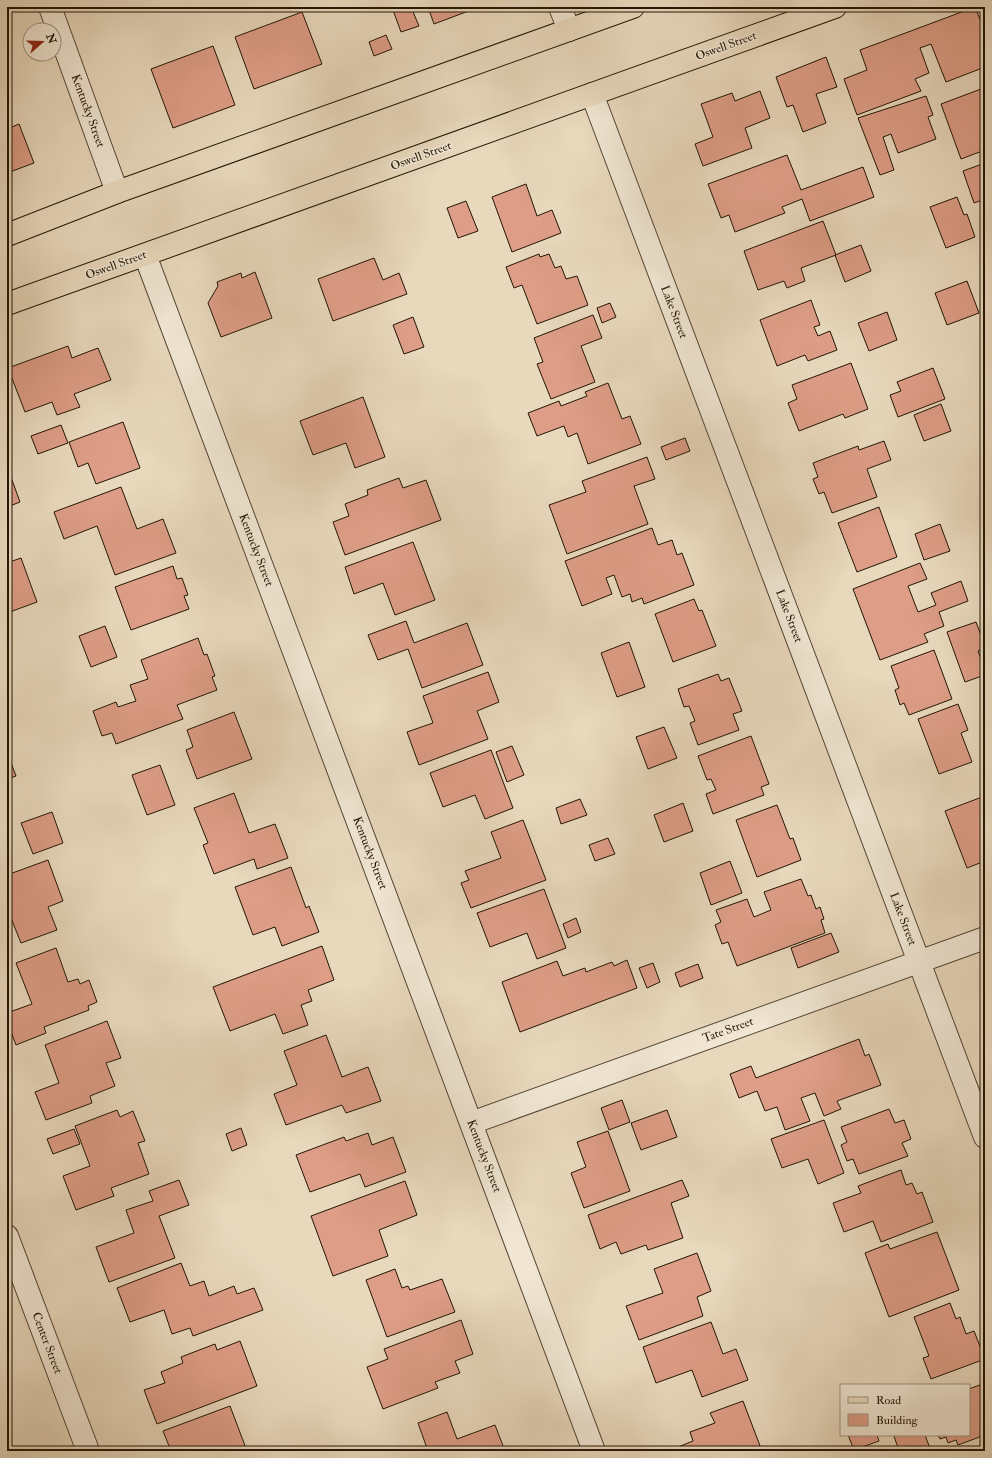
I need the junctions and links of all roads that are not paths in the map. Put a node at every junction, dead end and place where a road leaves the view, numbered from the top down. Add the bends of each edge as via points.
1 (50, 7) edge
2 (560, 7) edge
3 (633, 7) edge
4 (835, 7) edge
5 (569, 30) junction
6 (592, 94) junction
7 (117, 192) junction
8 (7, 235) edge
9 (145, 255) junction
10 (7, 304) edge
11 (985, 938) edge
12 (919, 962) junction
13 (471, 1123) junction
14 (985, 1137) edge
15 (7, 1236) edge
16 (88, 1451) edge
17 (594, 1451) edge

1 - 7 street, Kentucky Street
2 - 5 street
3 - 5 main road
4 - 6 main road, Oswell Street
5 - 7 main road
6 - 9 main road, Oswell Street
6 - 12 street, Lake Street
7 - 8 main road
9 - 10 main road, Oswell Street
9 - 13 street, Kentucky Street
11 - 12 street, Tate Street
12 - 13 street, Tate Street
12 - 14 street, Lake Street
13 - 17 street, Kentucky Street
15 - 16 street, Center Street

